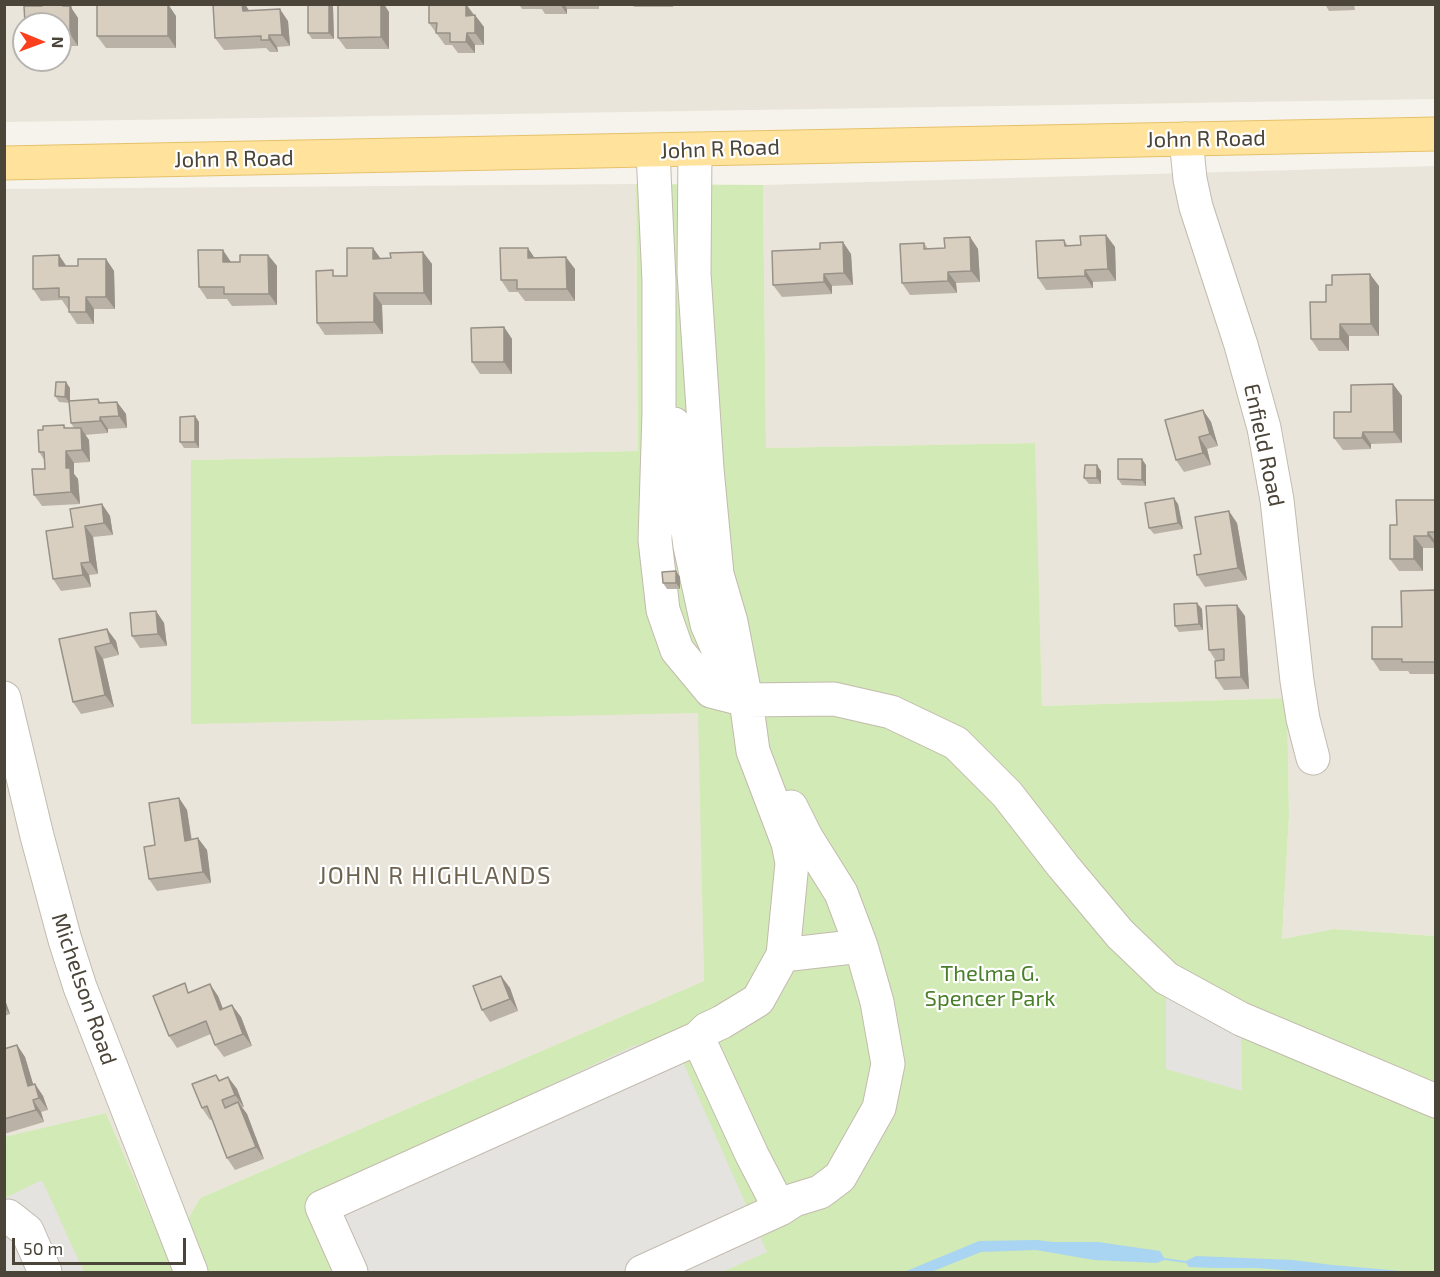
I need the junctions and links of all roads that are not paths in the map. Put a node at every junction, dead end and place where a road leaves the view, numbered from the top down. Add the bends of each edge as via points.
1 (1436, 134) edge
2 (1186, 139) junction
3 (694, 150) junction
4 (652, 151) junction
5 (4, 163) edge
6 (659, 378) junction
7 (689, 421) junction
8 (707, 624) junction
9 (671, 635) junction
10 (4, 698) edge
11 (746, 700) junction
12 (1313, 758) dead end
13 (861, 946) junction
14 (783, 955) junction
15 (698, 1038) junction
16 (1436, 1101) edge
17 (780, 1209) junction
18 (4, 1217) edge
19 (45, 1272) edge
20 (191, 1272) edge
21 (351, 1272) edge
22 (642, 1272) edge

1 - 2 main road, John R Road
2 - 3 main road, John R Road
2 - 12 street, Enfield Road via 1196,207 1264,428 1277,500 1297,681
3 - 4 main road, John R Road
3 - 7 street
4 - 5 main road, John R Road
4 - 6 street
6 - 7 street
6 - 9 street via 655,540 663,610
7 - 8 street via 690,546
7 - 11 street via 717,574
8 - 9 street
8 - 11 street via 721,661
9 - 11 street via 676,650 711,691
10 - 20 street, Michelson Road via 40,847 80,987
11 - 13 street via 780,787 842,893
11 - 14 street via 753,751 792,863
11 - 16 street via 834,699 891,712 956,743 1007,794 1120,934 1166,978 1241,1019
13 - 14 street
13 - 17 street via 877,1002 888,1064 879,1108 840,1177 820,1192
14 - 15 street via 758,1000
15 - 17 street
15 - 21 street via 322,1207
17 - 22 street
18 - 19 street via 27,1231

